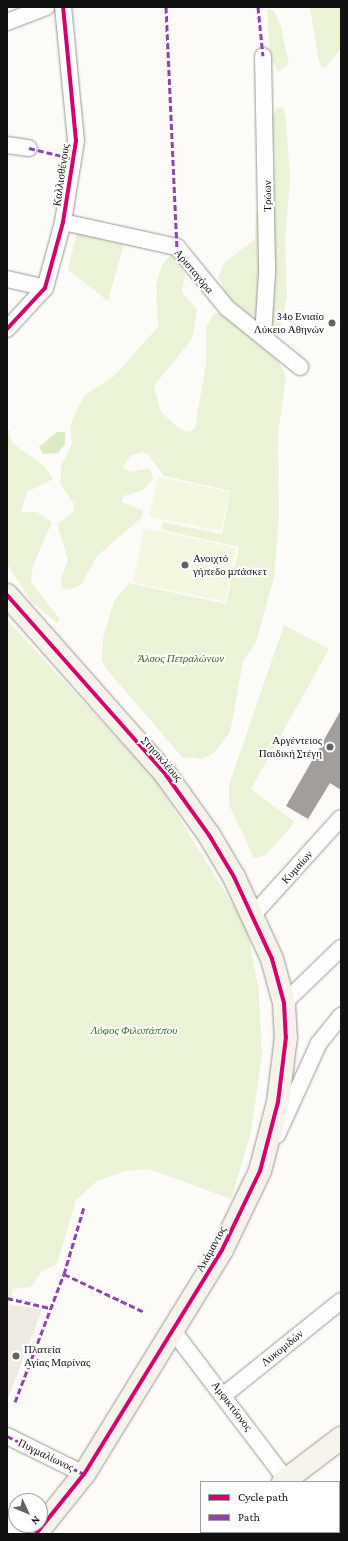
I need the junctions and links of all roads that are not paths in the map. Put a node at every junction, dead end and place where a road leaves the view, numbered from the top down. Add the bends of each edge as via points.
1 (46, 7) edge
2 (63, 7) edge
3 (7, 22) edge
4 (263, 56) dead end
5 (7, 144) edge
6 (29, 148) dead end
7 (64, 222) junction
8 (7, 279) edge
9 (45, 288) junction
10 (7, 329) edge
11 (263, 337) junction
12 (300, 368) dead end
13 (7, 595) edge
14 (341, 818) edge
15 (252, 916) junction
16 (341, 948) edge
17 (284, 1003) junction
18 (341, 1017) edge
19 (260, 1171) junction
20 (341, 1301) edge
21 (174, 1332) junction
22 (224, 1395) junction
23 (7, 1436) edge
24 (341, 1438) edge
25 (84, 1474) junction
26 (286, 1481) edge
27 (36, 1534) edge

1 - 3 street
2 - 7 street, Καλλισθένους via 76,141
4 - 11 street, Τρώων via 267,273
5 - 6 street
7 - 9 street, Καλλισθένους
7 - 11 street, Αρισταγόρα via 177,247 227,308
8 - 9 street
9 - 10 street, Καλλισθένους
11 - 12 street, Αρισταγόρα
13 - 15 street, Στησικλέους via 180,792 224,859
14 - 15 street, Κυμαίων
15 - 17 street, Στησικλέους via 272,959
16 - 17 street
17 - 19 street, Ακάμαντος via 286,1037 278,1102
18 - 19 street, Ακάμαντος via 319,1043
19 - 21 street, Ακάμαντος via 222,1250
20 - 22 street, Λυκομιδών
21 - 22 street, Αμφικτύονος
21 - 25 street, Ακάμαντος
22 - 26 street, Αμφικτύονος
23 - 25 street, Πυγμαλίωνος
24 - 26 street
25 - 27 street, Ακάμαντος

